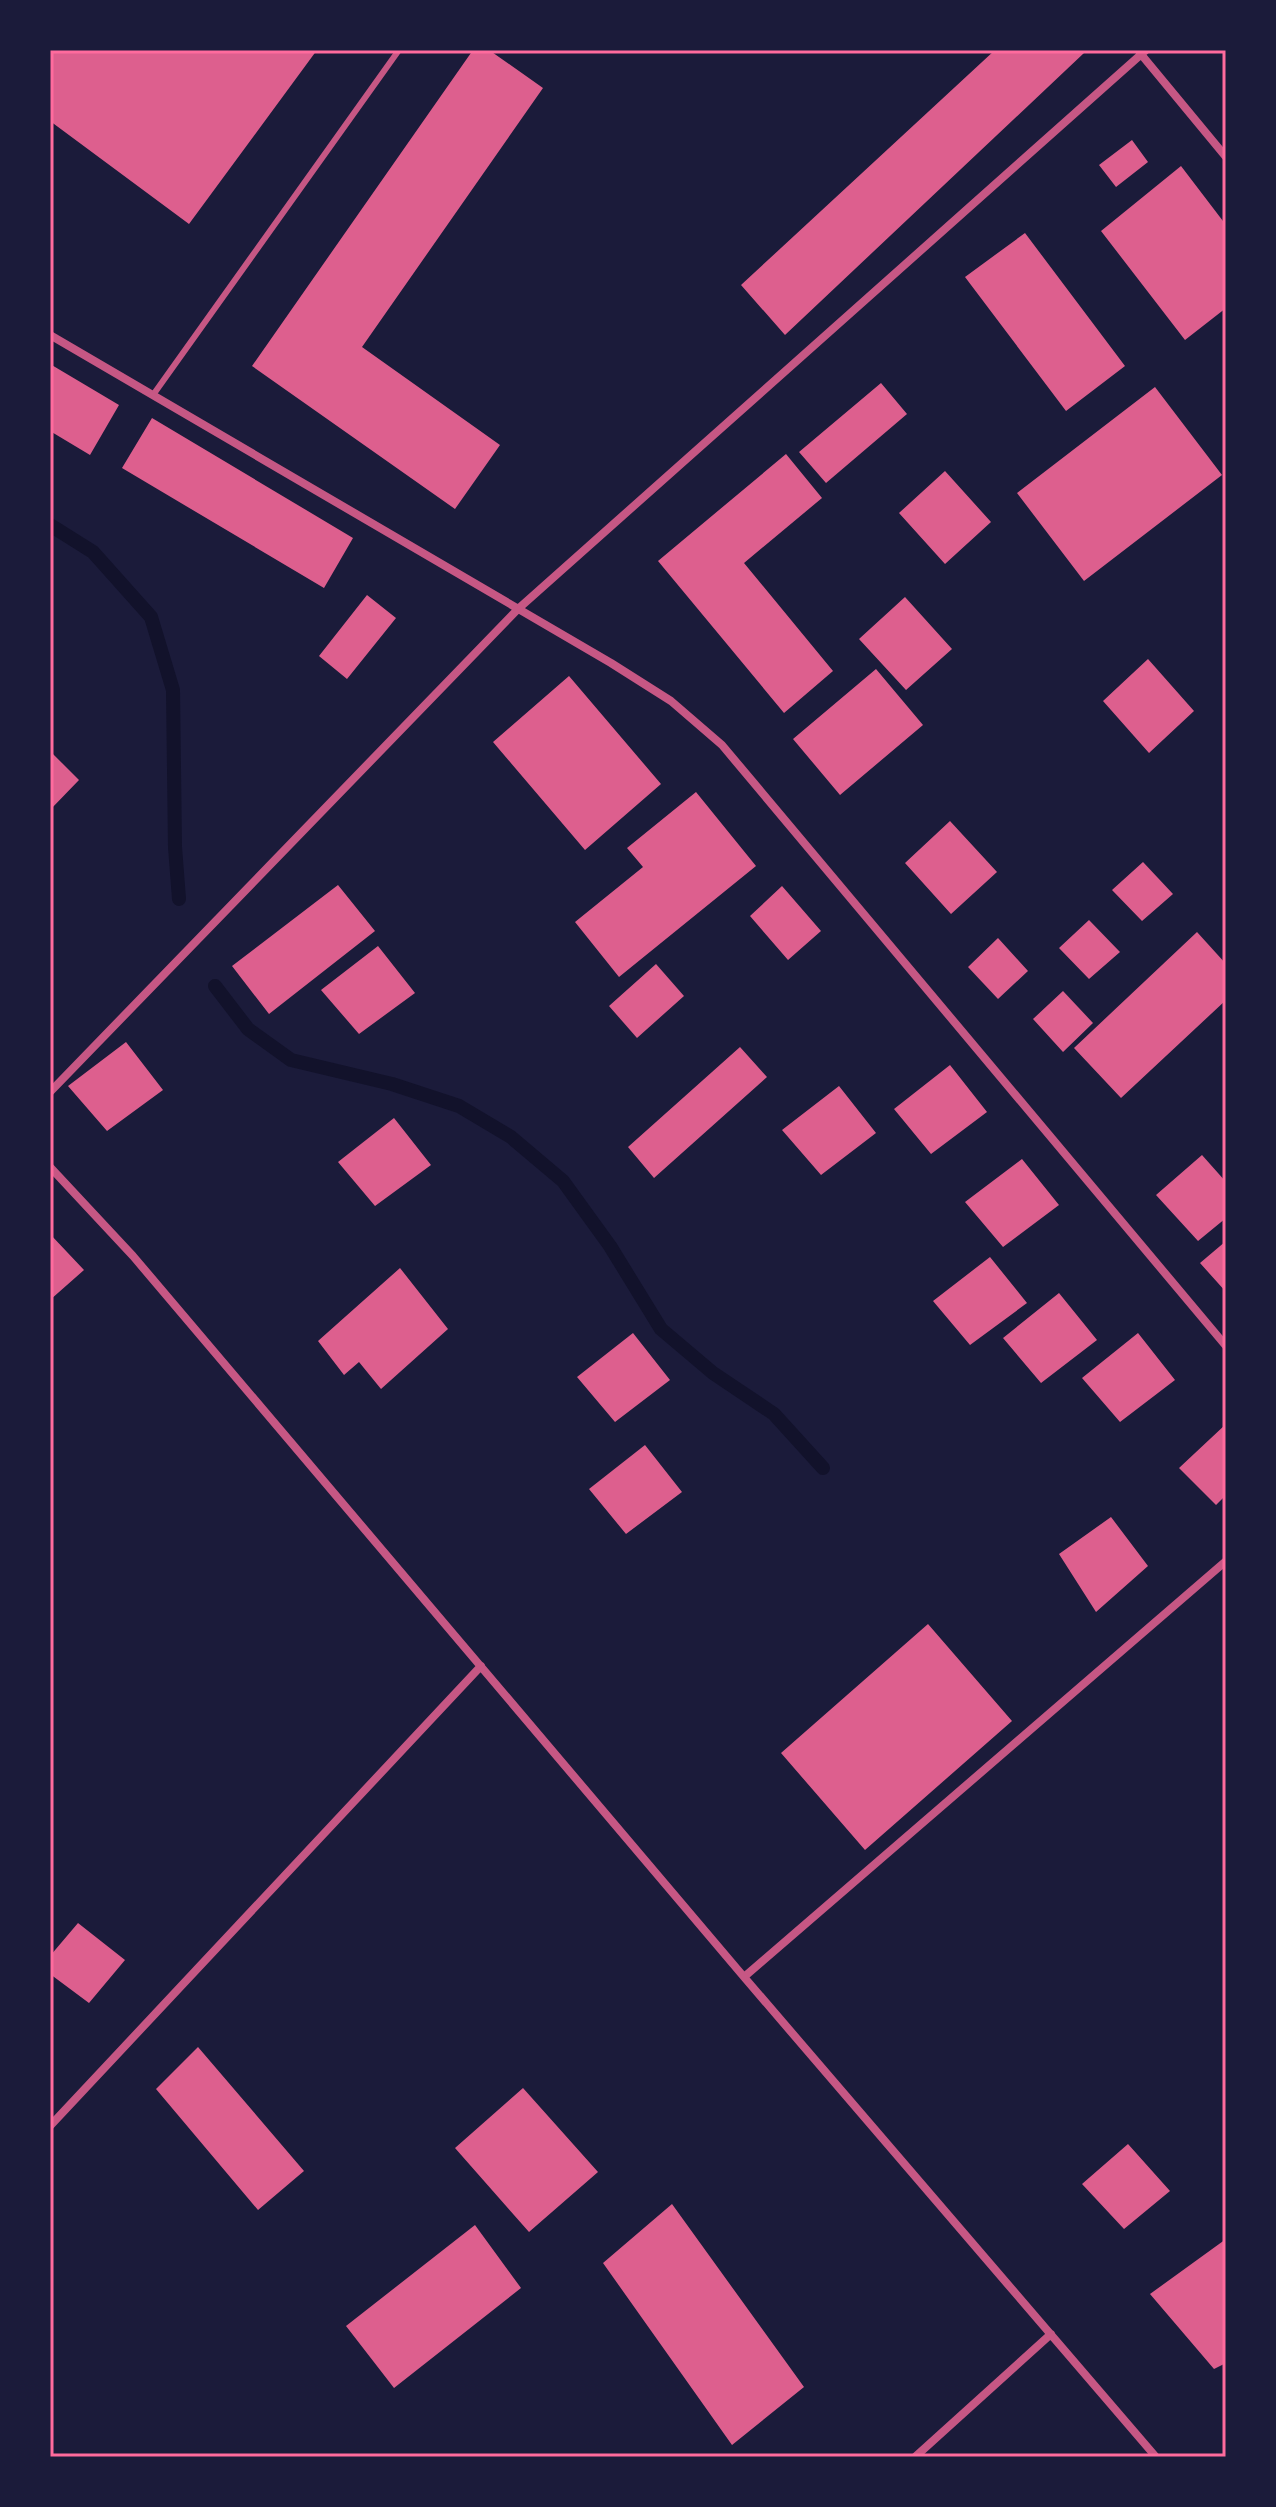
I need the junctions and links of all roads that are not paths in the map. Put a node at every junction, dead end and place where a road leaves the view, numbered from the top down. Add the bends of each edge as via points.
1 (399, 50) edge
2 (1141, 51) edge
3 (1226, 157) edge
4 (50, 335) edge
5 (153, 395) junction
6 (518, 609) junction
7 (50, 1092) edge
8 (50, 1167) edge
9 (1226, 1346) edge
10 (1226, 1561) edge
11 (481, 1666) junction
12 (744, 1977) junction
13 (50, 2126) edge
14 (1051, 2334) junction
15 (915, 2457) edge
16 (1156, 2457) edge

1 - 5 lane
2 - 3 street
2 - 6 street
4 - 5 street
5 - 6 street
6 - 7 street
6 - 9 street via 671,701 722,745
8 - 11 street via 133,1256
10 - 12 street
11 - 12 street
11 - 13 street
12 - 14 street
14 - 15 street
14 - 16 street

